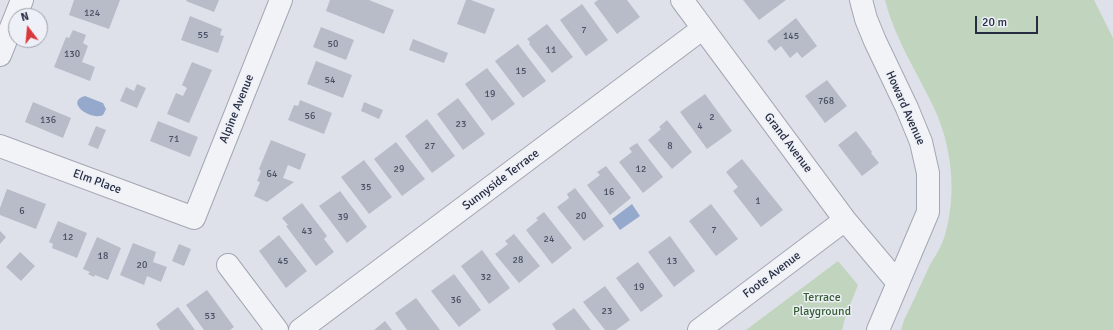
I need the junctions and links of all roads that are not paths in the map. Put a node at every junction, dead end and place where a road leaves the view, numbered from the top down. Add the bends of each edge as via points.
1 (22, 0) edge
2 (281, 0) edge
3 (682, 0) edge
4 (861, 0) edge
5 (702, 29) junction
6 (0, 55) edge
7 (0, 146) edge
8 (194, 218) joint
9 (845, 220) junction
10 (228, 265) dead end
11 (898, 283) junction
12 (277, 330) edge
13 (300, 330) edge
14 (698, 330) edge
15 (878, 330) edge

1 - 6 street
2 - 8 street, Alpine Avenue
3 - 5 street, Grand Avenue
4 - 11 street, Howard Avenue via 874,41 921,142 928,172 928,212
5 - 9 street, Grand Avenue
5 - 13 street, Sunnyside Terrace
7 - 8 street, Elm Place
9 - 11 street, Grand Avenue
9 - 14 street, Foote Avenue
10 - 12 street
11 - 15 street, Howard Avenue

